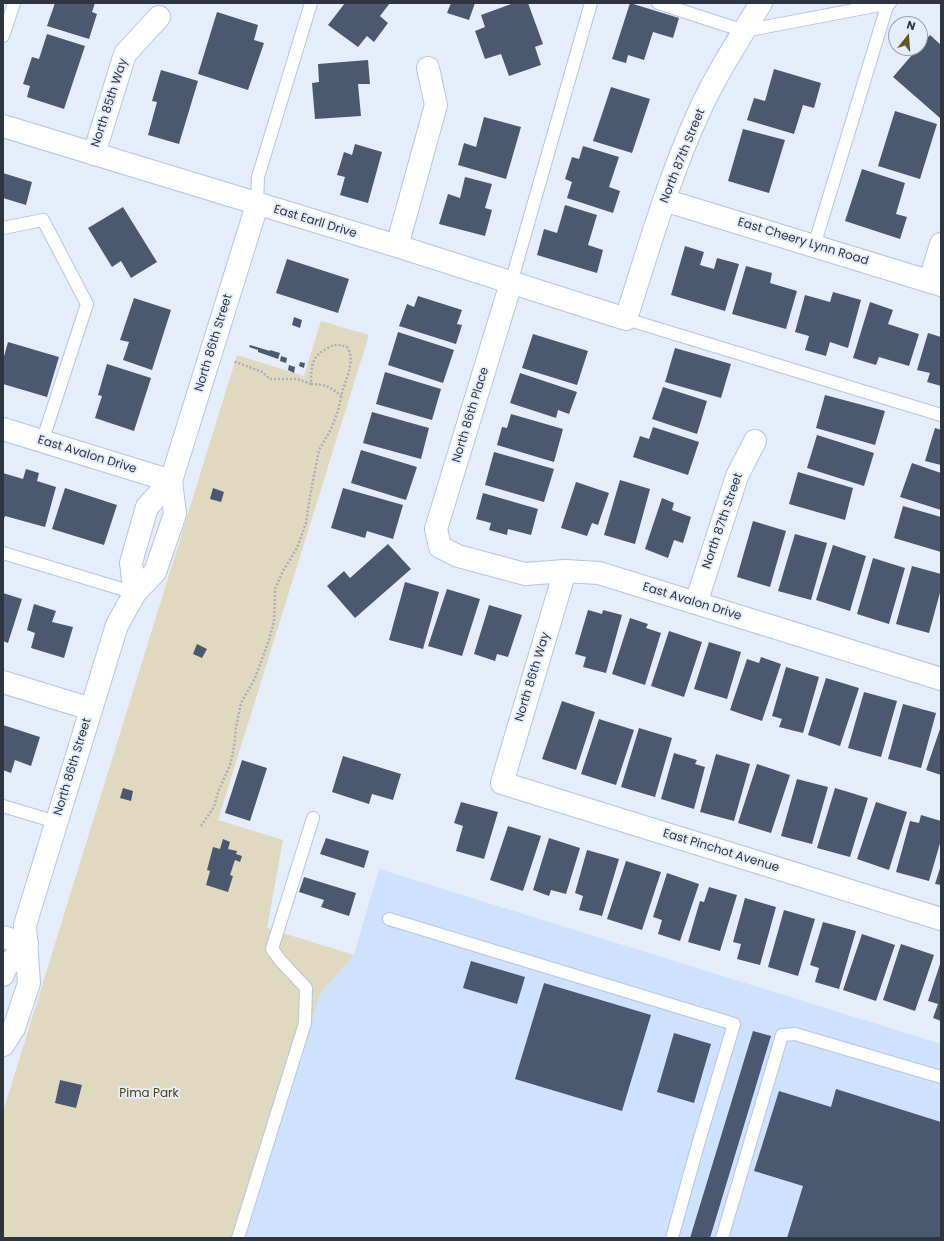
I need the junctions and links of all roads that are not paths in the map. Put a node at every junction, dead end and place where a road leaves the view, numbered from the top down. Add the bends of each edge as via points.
1 (14, 3) edge
2 (311, 3) edge
3 (591, 3) edge
4 (658, 3) edge
5 (761, 3) edge
6 (889, 3) edge
7 (159, 17) dead end
8 (744, 30) junction
9 (3, 36) edge
10 (428, 68) dead end
11 (3, 126) edge
12 (94, 154) junction
13 (664, 200) junction
14 (257, 205) junction
15 (3, 228) edge
16 (941, 244) edge
17 (397, 246) junction
18 (814, 246) junction
19 (511, 283) junction
20 (935, 283) edge
21 (626, 318) junction
22 (941, 415) edge
23 (3, 429) edge
24 (755, 441) dead end
25 (42, 442) junction
26 (172, 481) junction
27 (440, 547) joint
28 (3, 553) edge
29 (565, 571) junction
30 (135, 593) junction
31 (696, 603) junction
32 (941, 679) edge
33 (3, 682) edge
34 (91, 709) junction
35 (502, 782) joint
36 (3, 806) edge
37 (313, 818) dead end
38 (56, 822) junction
39 (389, 919) dead end
40 (941, 919) edge
41 (3, 937) edge
42 (27, 944) junction
43 (3, 975) edge
44 (3, 1045) edge
45 (941, 1077) edge
46 (238, 1238) edge
47 (672, 1238) edge
48 (722, 1238) edge

1 - 9 lane
2 - 14 lane via 258,178
3 - 19 lane
4 - 8 lane
5 - 8 street, North 87th Street
6 - 8 lane
6 - 18 lane
7 - 12 street, North 85th Way via 125,54
8 - 13 street, North 87th Street via 698,113
10 - 17 street via 436,105
11 - 12 street, East Earll Drive
12 - 14 street, East Earll Drive
13 - 18 street, East Cheery Lynn Road
13 - 21 street, North 87th Street
14 - 17 street, East Earll Drive
14 - 26 street, North 86th Street
15 - 25 lane via 43,220 87,304
16 - 20 street
17 - 19 street, East Earll Drive
18 - 20 street, East Cheery Lynn Road
19 - 21 street, East Earll Drive
19 - 27 street, North 86th Place via 436,529
21 - 22 lane
23 - 25 street, East Avalon Drive
24 - 31 street, North 87th Street via 736,476
25 - 26 street, East Avalon Drive
26 - 30 street, North 86th Street via 147,507 130,562
27 - 29 street, East Avalon Drive via 458,556 525,574
28 - 30 lane
29 - 31 street, East Avalon Drive via 599,573
29 - 35 street, North 86th Way
30 - 34 street, North 86th Street via 117,625
31 - 32 street, East Avalon Drive
33 - 34 street
34 - 38 street, North 86th Street
35 - 40 street, East Pinchot Avenue
36 - 38 lane
37 - 46 lane via 272,949 306,988 305,1023
38 - 42 street, North 86th Street via 25,925
39 - 47 lane via 734,1024
41 - 42 street
42 - 43 street via 5,968
42 - 44 street, North 86th Street via 29,983 14,1028
45 - 48 lane via 795,1034 782,1035

